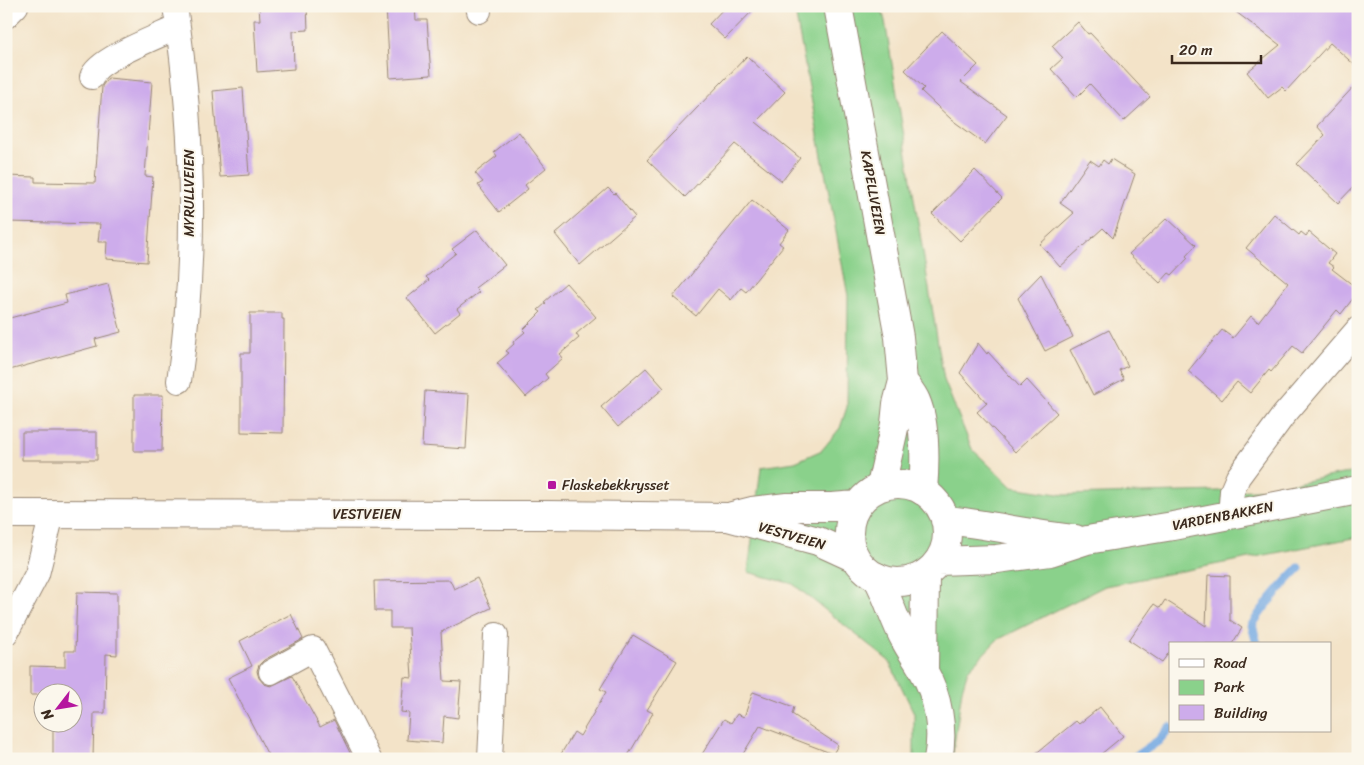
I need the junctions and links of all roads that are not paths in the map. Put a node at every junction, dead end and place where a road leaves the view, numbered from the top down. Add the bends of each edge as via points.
1 (16, 6) edge
2 (838, 6) edge
3 (6, 16) edge
4 (176, 16) edge
5 (92, 76) dead end
6 (1358, 329) edge
7 (179, 381) dead end
8 (903, 381) junction
9 (882, 486) junction
10 (1358, 490) edge
11 (923, 491) junction
12 (857, 504) junction
13 (6, 514) edge
14 (52, 514) junction
15 (1232, 515) junction
16 (728, 517) junction
17 (945, 520) junction
18 (1087, 540) junction
19 (855, 558) junction
20 (932, 567) junction
21 (877, 577) junction
22 (6, 633) edge
23 (496, 635) dead end
24 (924, 671) junction
25 (271, 672) dead end
26 (369, 759) edge
27 (490, 759) edge
28 (938, 759) edge

1 - 3 street
2 - 8 main road, KAPELLVEIEN via 899,337
4 - 5 street via 97,67
4 - 7 street, MYRULLVEIEN via 191,178 189,279
6 - 15 street via 1284,416 1238,477 1231,497
8 - 9 main road, KAPELLVEIEN
8 - 11 main road, KAPELLVEIEN via 916,402 921,422 925,461
9 - 11 main road via 910,485
9 - 12 main road
10 - 15 main road, VARDENBAKKEN
11 - 17 main road via 937,503
12 - 16 main road, VESTVEIEN via 787,507
12 - 19 main road via 849,525 850,548
13 - 14 main road, VESTVEIEN
14 - 16 main road, VESTVEIEN
14 - 22 street via 37,574
15 - 18 main road, VARDENBAKKEN
16 - 19 main road, VESTVEIEN via 818,542
17 - 18 main road, VARDENBAKKEN
17 - 20 main road via 943,552
18 - 20 main road, VARDENBAKKEN via 1050,552
19 - 21 main road
20 - 21 main road via 914,579 901,582
20 - 24 main road
21 - 24 main road via 905,640
23 - 27 street
24 - 28 main road via 940,724
25 - 26 street via 313,649

